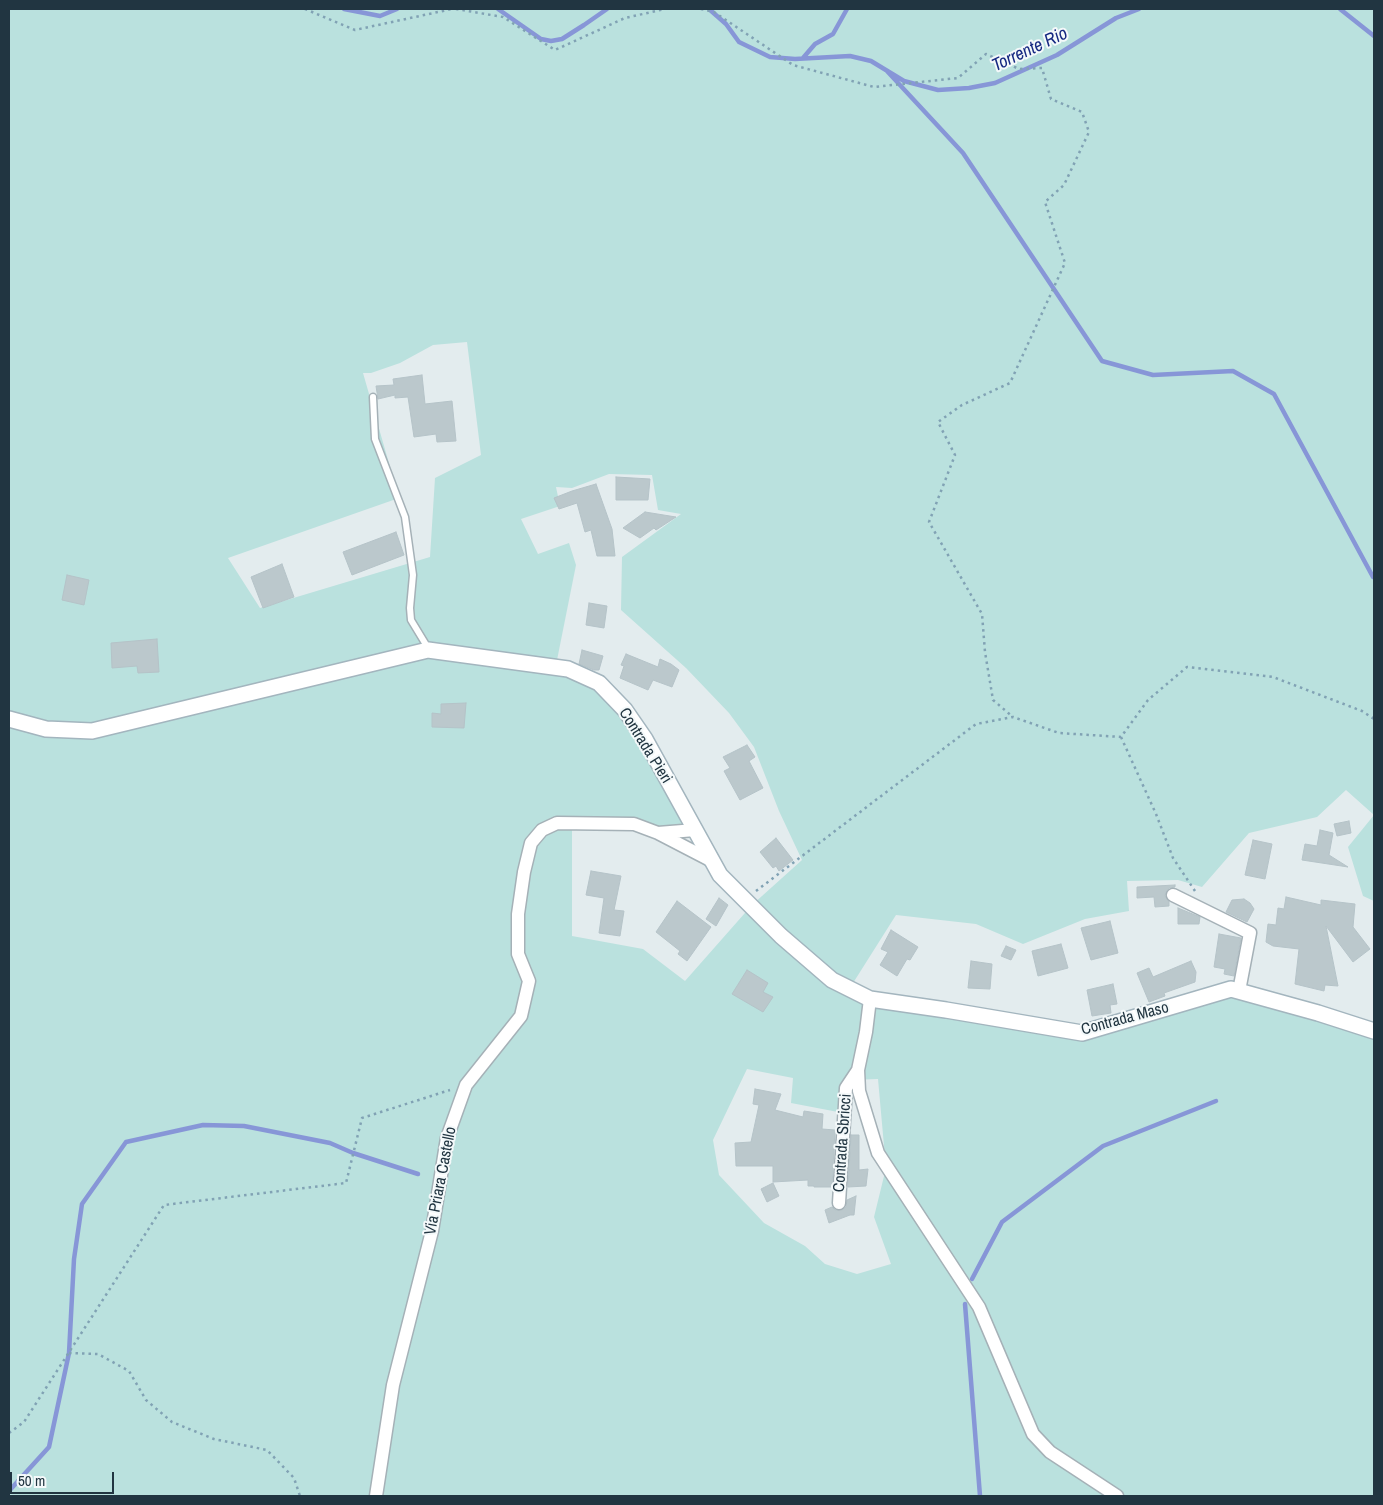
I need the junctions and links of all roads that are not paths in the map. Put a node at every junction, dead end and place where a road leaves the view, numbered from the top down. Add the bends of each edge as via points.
1 (373, 397) dead end
2 (428, 650) junction
3 (9, 719) edge
4 (695, 830) junction
5 (658, 833) junction
6 (712, 862) junction
7 (1173, 895) dead end
8 (744, 899) joint
9 (1239, 991) junction
10 (870, 999) junction
11 (1374, 1031) edge
12 (858, 1070) junction
13 (839, 1203) dead end
14 (376, 1496) edge
15 (1117, 1496) edge

1 - 2 lane via 375,439 405,517 413,575 411,620
2 - 3 street via 92,731 46,729
2 - 4 street, Contrada Pieri via 568,668 599,683 625,710 645,739
4 - 5 street
4 - 6 street, Contrada Pieri
5 - 6 street, Via Priara Castello
5 - 14 street, Via Priara Castello via 634,824 557,823 542,830 531,843 518,914 518,954 528,981 521,1016 466,1085 447,1138 432,1231 393,1385
6 - 8 street, Contrada Pieri
7 - 9 street via 1250,933
8 - 10 street, Contrada Maso via 832,980
9 - 10 street, Contrada Maso via 1231,989 1082,1034
9 - 11 street, Contrada Maso
10 - 12 street, Contrada Sbricci
12 - 13 street, Contrada Sbricci via 846,1088
12 - 15 street via 859,1091 878,1152 979,1307 1033,1434 1050,1452

